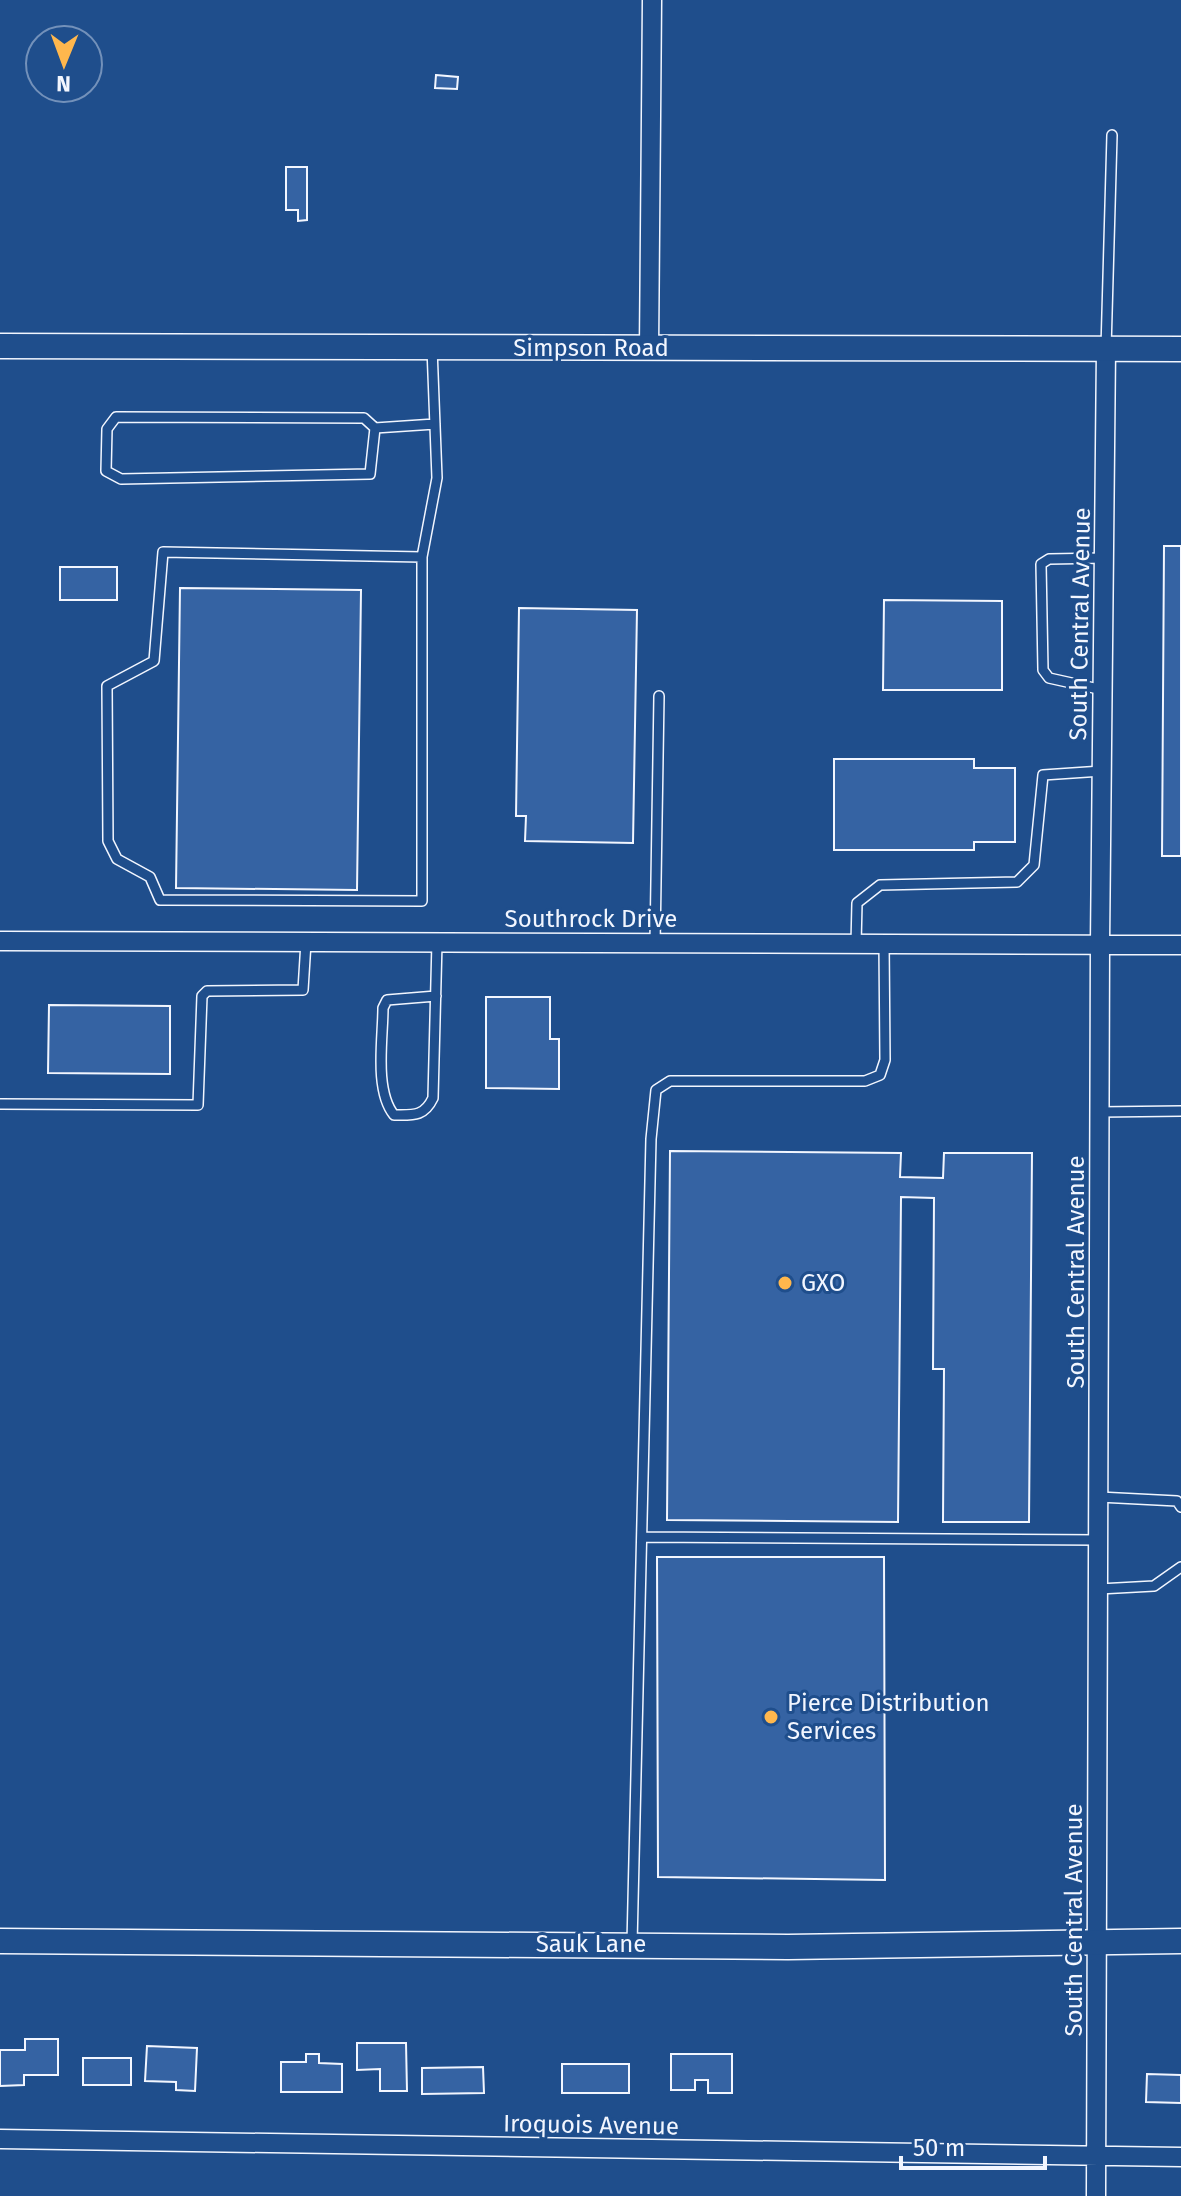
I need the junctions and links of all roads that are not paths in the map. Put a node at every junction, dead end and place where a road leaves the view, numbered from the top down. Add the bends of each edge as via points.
1 (652, 0) edge
2 (1112, 135) dead end
3 (0, 346) edge
4 (432, 348) junction
5 (649, 349) junction
6 (1106, 349) junction
7 (1181, 349) edge
8 (435, 424) junction
9 (375, 428) junction
10 (422, 557) junction
11 (1105, 558) junction
12 (1103, 690) junction
13 (659, 696) dead end
14 (1102, 771) junction
15 (0, 941) edge
16 (306, 942) junction
17 (437, 942) junction
18 (655, 943) junction
19 (884, 943) junction
20 (856, 944) junction
21 (1100, 944) junction
22 (1181, 945) edge
23 (436, 996) junction
24 (0, 1104) edge
25 (1181, 1111) edge
26 (1100, 1112) junction
27 (1099, 1497) junction
28 (1180, 1502) edge
29 (643, 1537) junction
30 (1099, 1540) junction
31 (1181, 1567) edge
32 (1099, 1589) junction
33 (1099, 1940) junction
34 (0, 1941) edge
35 (1181, 1941) edge
36 (632, 1944) junction
37 (0, 2139) edge
38 (1097, 2157) junction
39 (1181, 2157) edge
40 (1096, 2196) edge

1 - 5 street
2 - 6 lane
3 - 4 street, Simpson Road
4 - 5 street, Simpson Road
4 - 8 lane
5 - 6 street, Simpson Road
6 - 7 street, Simpson Road
6 - 11 street, South Central Avenue
8 - 9 lane
8 - 10 lane via 437,478
9 - 9 lane via 370,474 121,479 106,471 107,429 116,417 364,418
10 - 10 lane via 422,901 160,900 150,877 117,859 108,841 107,686 154,661 163,552
11 - 12 street, South Central Avenue
11 - 12 lane via 1049,559 1041,564 1043,670 1049,678
12 - 14 street, South Central Avenue
13 - 18 lane
14 - 20 lane via 1043,775 1034,865 1017,882 880,885 857,903
14 - 21 street, South Central Avenue
15 - 16 street, Southrock Drive
16 - 17 street, Southrock Drive
16 - 24 lane via 303,990 207,991 202,996 198,1105
17 - 18 street, Southrock Drive
17 - 23 lane
18 - 20 street, Southrock Drive
19 - 20 street, Southrock Drive
19 - 21 street, Southrock Drive
19 - 29 lane via 885,1060 880,1075 865,1081 670,1081 656,1090 651,1124
21 - 22 street, Southrock Drive
21 - 26 street, South Central Avenue
23 - 23 lane via 433,1098 417,1116 394,1115 384,1090 383,1008 387,1000 399,997
25 - 26 lane
26 - 27 street, South Central Avenue
27 - 28 lane
27 - 30 street, South Central Avenue
29 - 30 lane
29 - 36 lane
30 - 32 street, South Central Avenue
31 - 32 lane via 1154,1586
32 - 33 street, South Central Avenue
33 - 35 street, Sauk Lane
33 - 36 street, Sauk Lane via 788,1947
33 - 38 street, South Central Avenue
34 - 36 street, Sauk Lane
37 - 38 street, Iroquois Avenue
38 - 39 street, Iroquois Avenue
38 - 40 street, South Central Avenue

